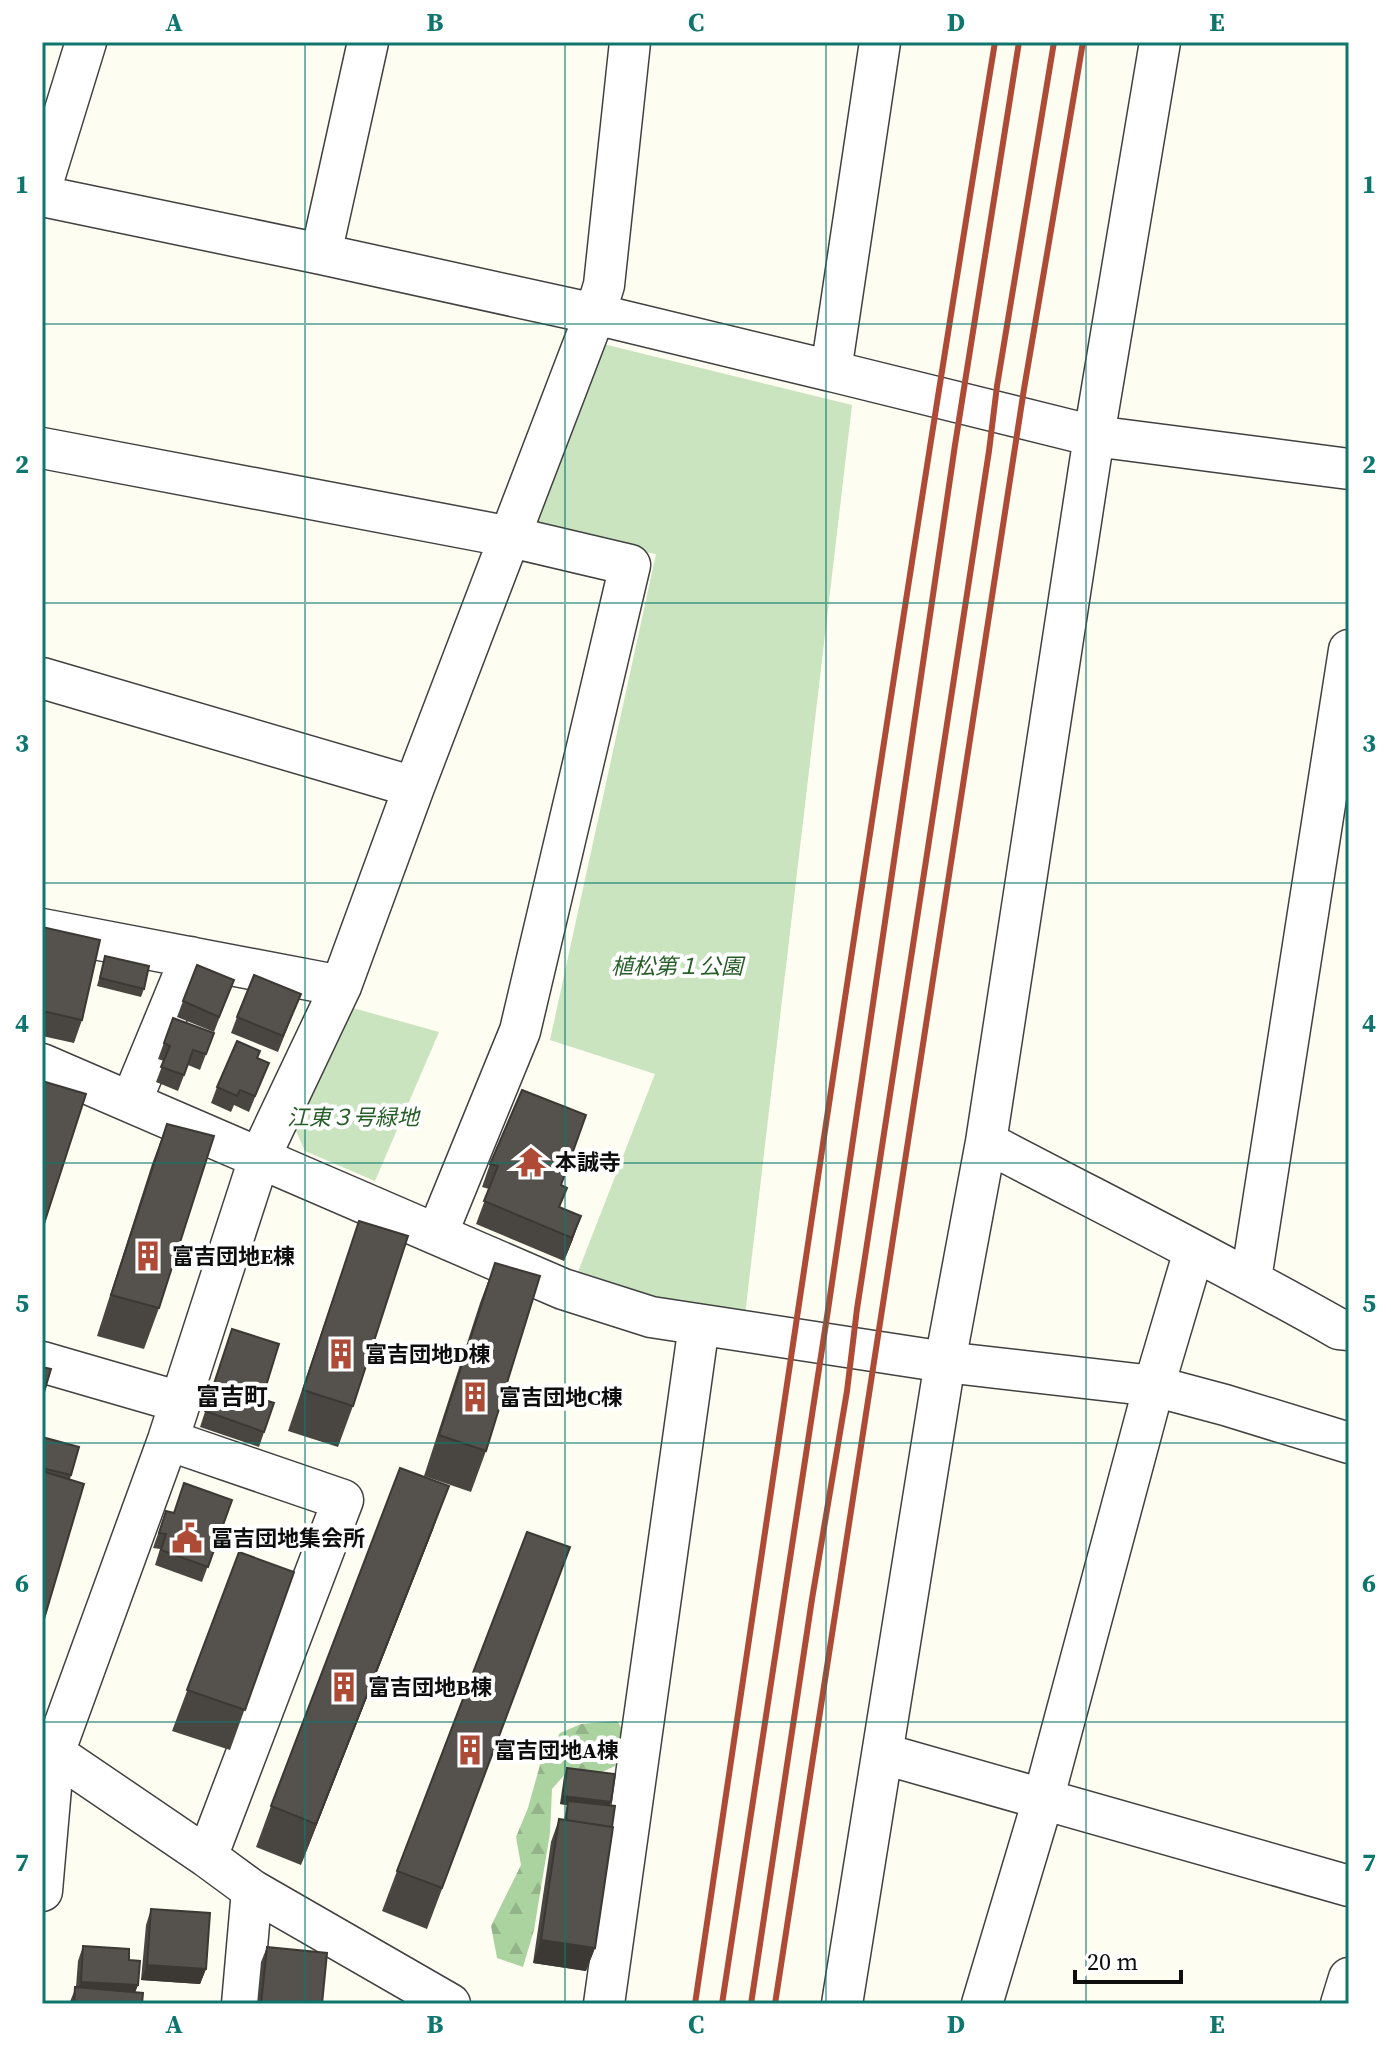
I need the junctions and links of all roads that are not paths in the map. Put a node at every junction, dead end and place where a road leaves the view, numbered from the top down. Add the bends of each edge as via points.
1 (86, 42) edge
2 (368, 42) edge
3 (630, 42) edge
4 (880, 42) edge
5 (1160, 42) edge
6 (42, 185) edge
7 (42, 196) edge
8 (321, 254) junction
9 (595, 314) junction
10 (831, 371) junction
11 (1094, 436) junction
12 (42, 448) edge
13 (1349, 469) edge
14 (511, 537) junction
15 (1349, 650) edge
16 (42, 678) edge
17 (414, 787) junction
18 (42, 929) edge
19 (191, 957) junction
20 (341, 986) junction
21 (42, 1064) edge
22 (131, 1102) junction
23 (986, 1142) junction
24 (259, 1159) junction
25 (437, 1234) junction
26 (1194, 1251) junction
27 (1251, 1279) junction
28 (699, 1325) junction
29 (1349, 1330) edge
30 (42, 1362) edge
31 (945, 1362) junction
32 (1154, 1386) junction
33 (180, 1402) junction
34 (168, 1440) junction
35 (1349, 1443) edge
36 (48, 1747) edge
37 (884, 1754) junction
38 (1043, 1800) junction
39 (207, 1857) junction
40 (1349, 1886) edge
41 (252, 1890) junction
42 (42, 1891) edge
43 (1349, 1978) edge
44 (436, 2000) edge
45 (242, 2004) edge
46 (604, 2004) edge
47 (842, 2004) edge
48 (982, 2004) edge
49 (1341, 2004) edge

1 - 6 street
2 - 8 street
3 - 9 street via 604,285
4 - 10 street
5 - 11 street
7 - 8 street
8 - 9 street
9 - 10 street
9 - 14 street
10 - 11 street
11 - 13 street
11 - 23 street
12 - 14 street
14 - 17 street
14 - 25 street via 630,565 520,1031
15 - 27 street
16 - 17 street
17 - 20 street
18 - 19 street
19 - 20 street
19 - 22 street
20 - 24 street
21 - 22 street
22 - 24 street
23 - 26 street
23 - 31 street
24 - 25 street
24 - 33 street
25 - 28 street via 563,1289 651,1317
26 - 27 street
26 - 32 street
27 - 29 street
28 - 31 street
28 - 46 street
30 - 33 street
31 - 32 street
31 - 37 street
32 - 35 street
32 - 38 street
33 - 34 street
34 - 36 street
34 - 39 street via 343,1500
36 - 39 street
36 - 42 street
37 - 38 street
37 - 47 street
38 - 40 street
38 - 48 street
39 - 41 street
41 - 44 street
41 - 45 street
43 - 49 street

